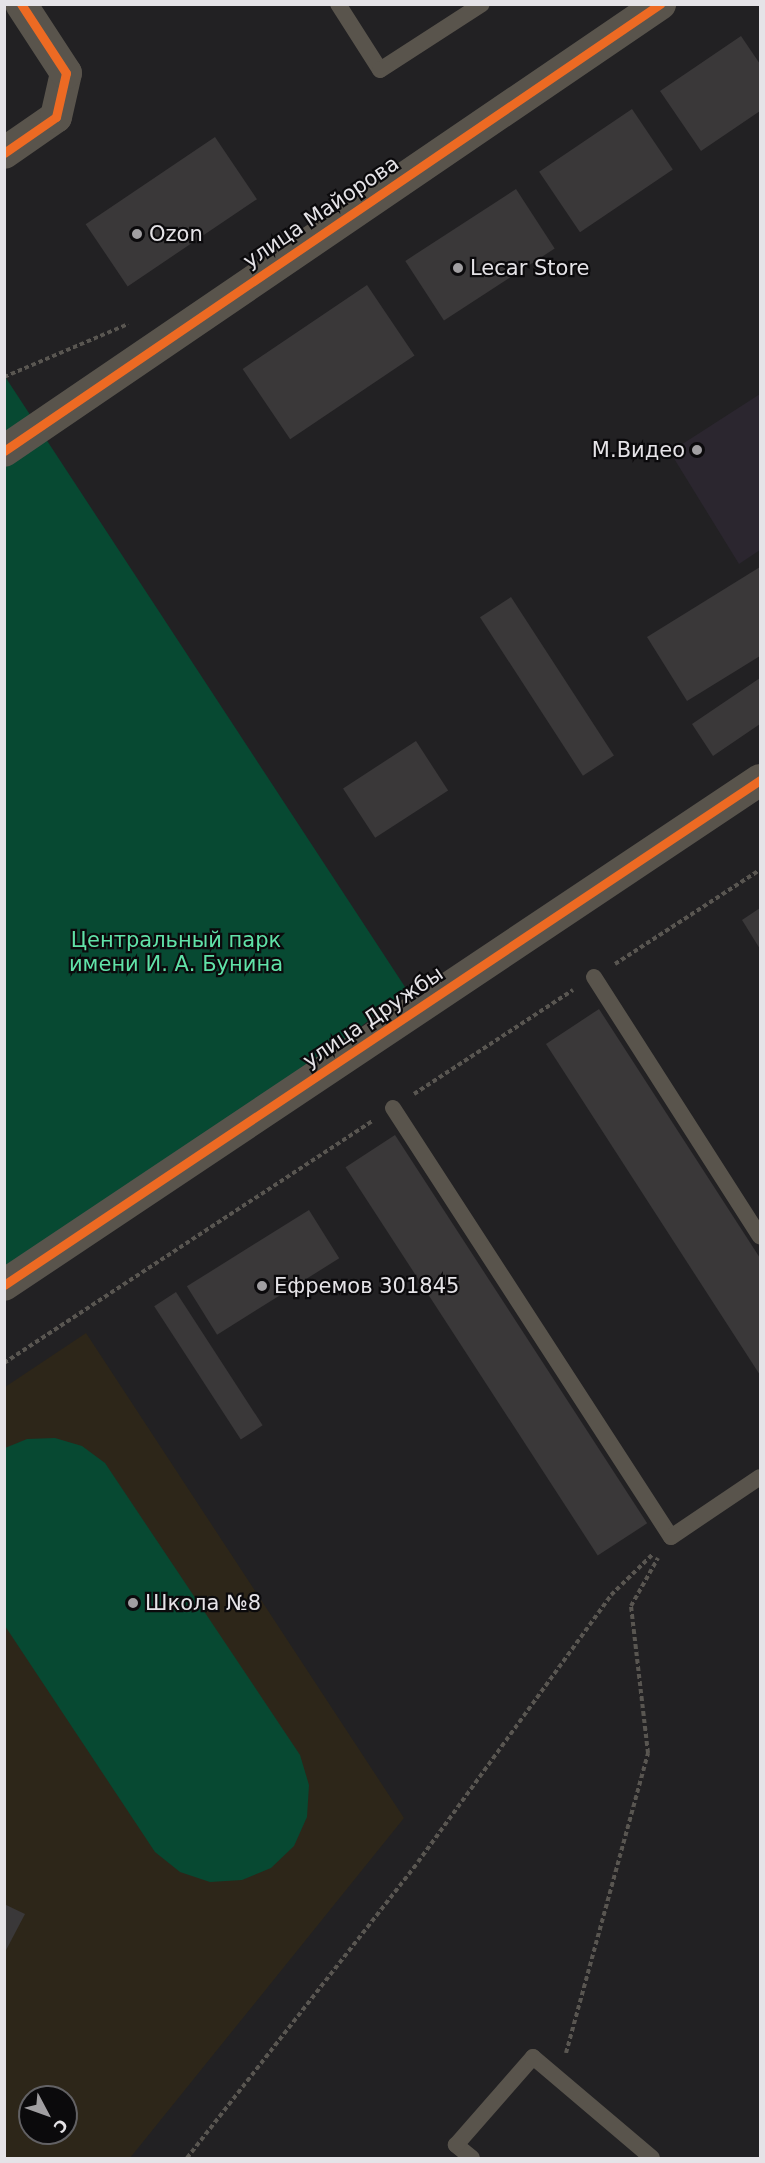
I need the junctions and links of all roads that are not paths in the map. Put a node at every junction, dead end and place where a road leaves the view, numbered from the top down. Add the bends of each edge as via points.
1 (21, 4) edge
2 (338, 4) edge
3 (482, 4) edge
4 (660, 4) edge
5 (4, 153) edge
6 (4, 451) edge
7 (760, 780) edge
8 (594, 977) road end
9 (393, 1108) road end
10 (760, 1237) edge
11 (4, 1285) edge
12 (760, 1477) edge
13 (472, 2158) edge
14 (652, 2158) edge

1 - 5 street via 66,73 56,117
2 - 3 lane via 380,70
4 - 6 street, улица Майорова
7 - 11 street, улица Дружбы
8 - 10 lane
9 - 12 lane via 671,1537
13 - 14 lane via 456,2145 533,2056

